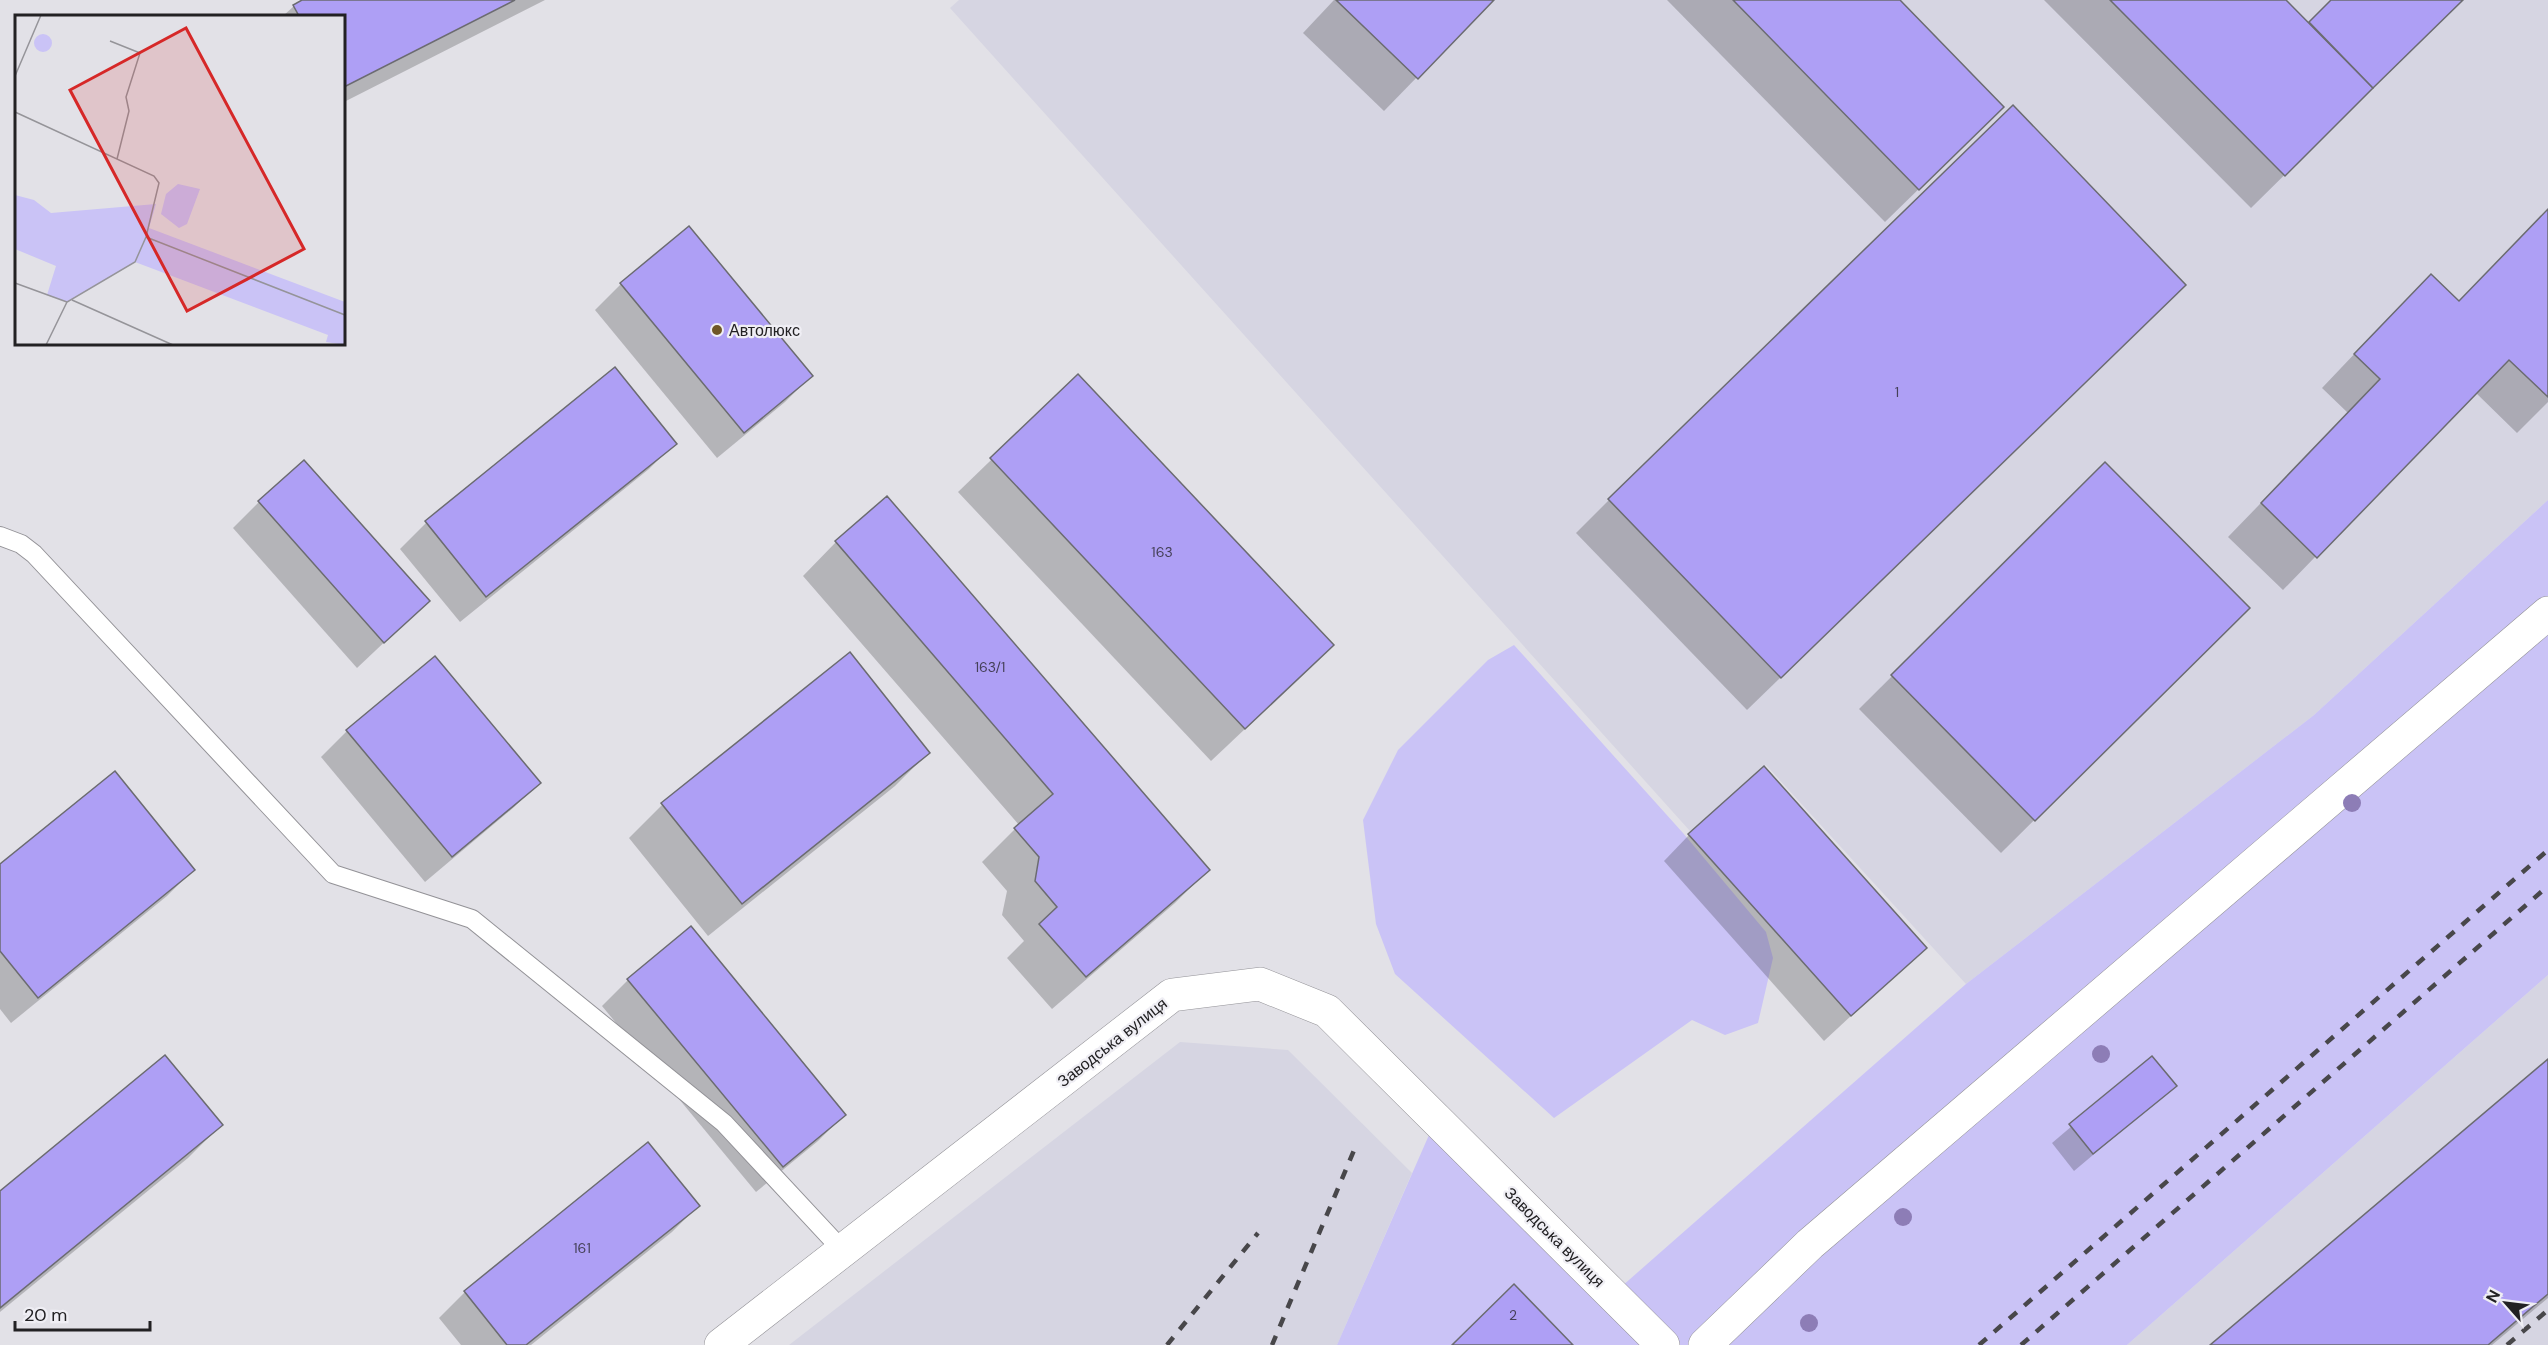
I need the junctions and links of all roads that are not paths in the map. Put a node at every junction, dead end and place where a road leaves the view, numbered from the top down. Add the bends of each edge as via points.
1 (0, 536) edge
2 (2548, 613) edge
3 (844, 1252) junction
4 (721, 1345) edge
5 (1663, 1345) edge
6 (1705, 1345) edge

1 - 3 lane via 34,554 333,874 472,919 724,1123
2 - 6 street via 1810,1244
3 - 4 street, Заводська вулиця
3 - 5 street, Заводська вулиця via 1172,995 1260,984 1327,1011

